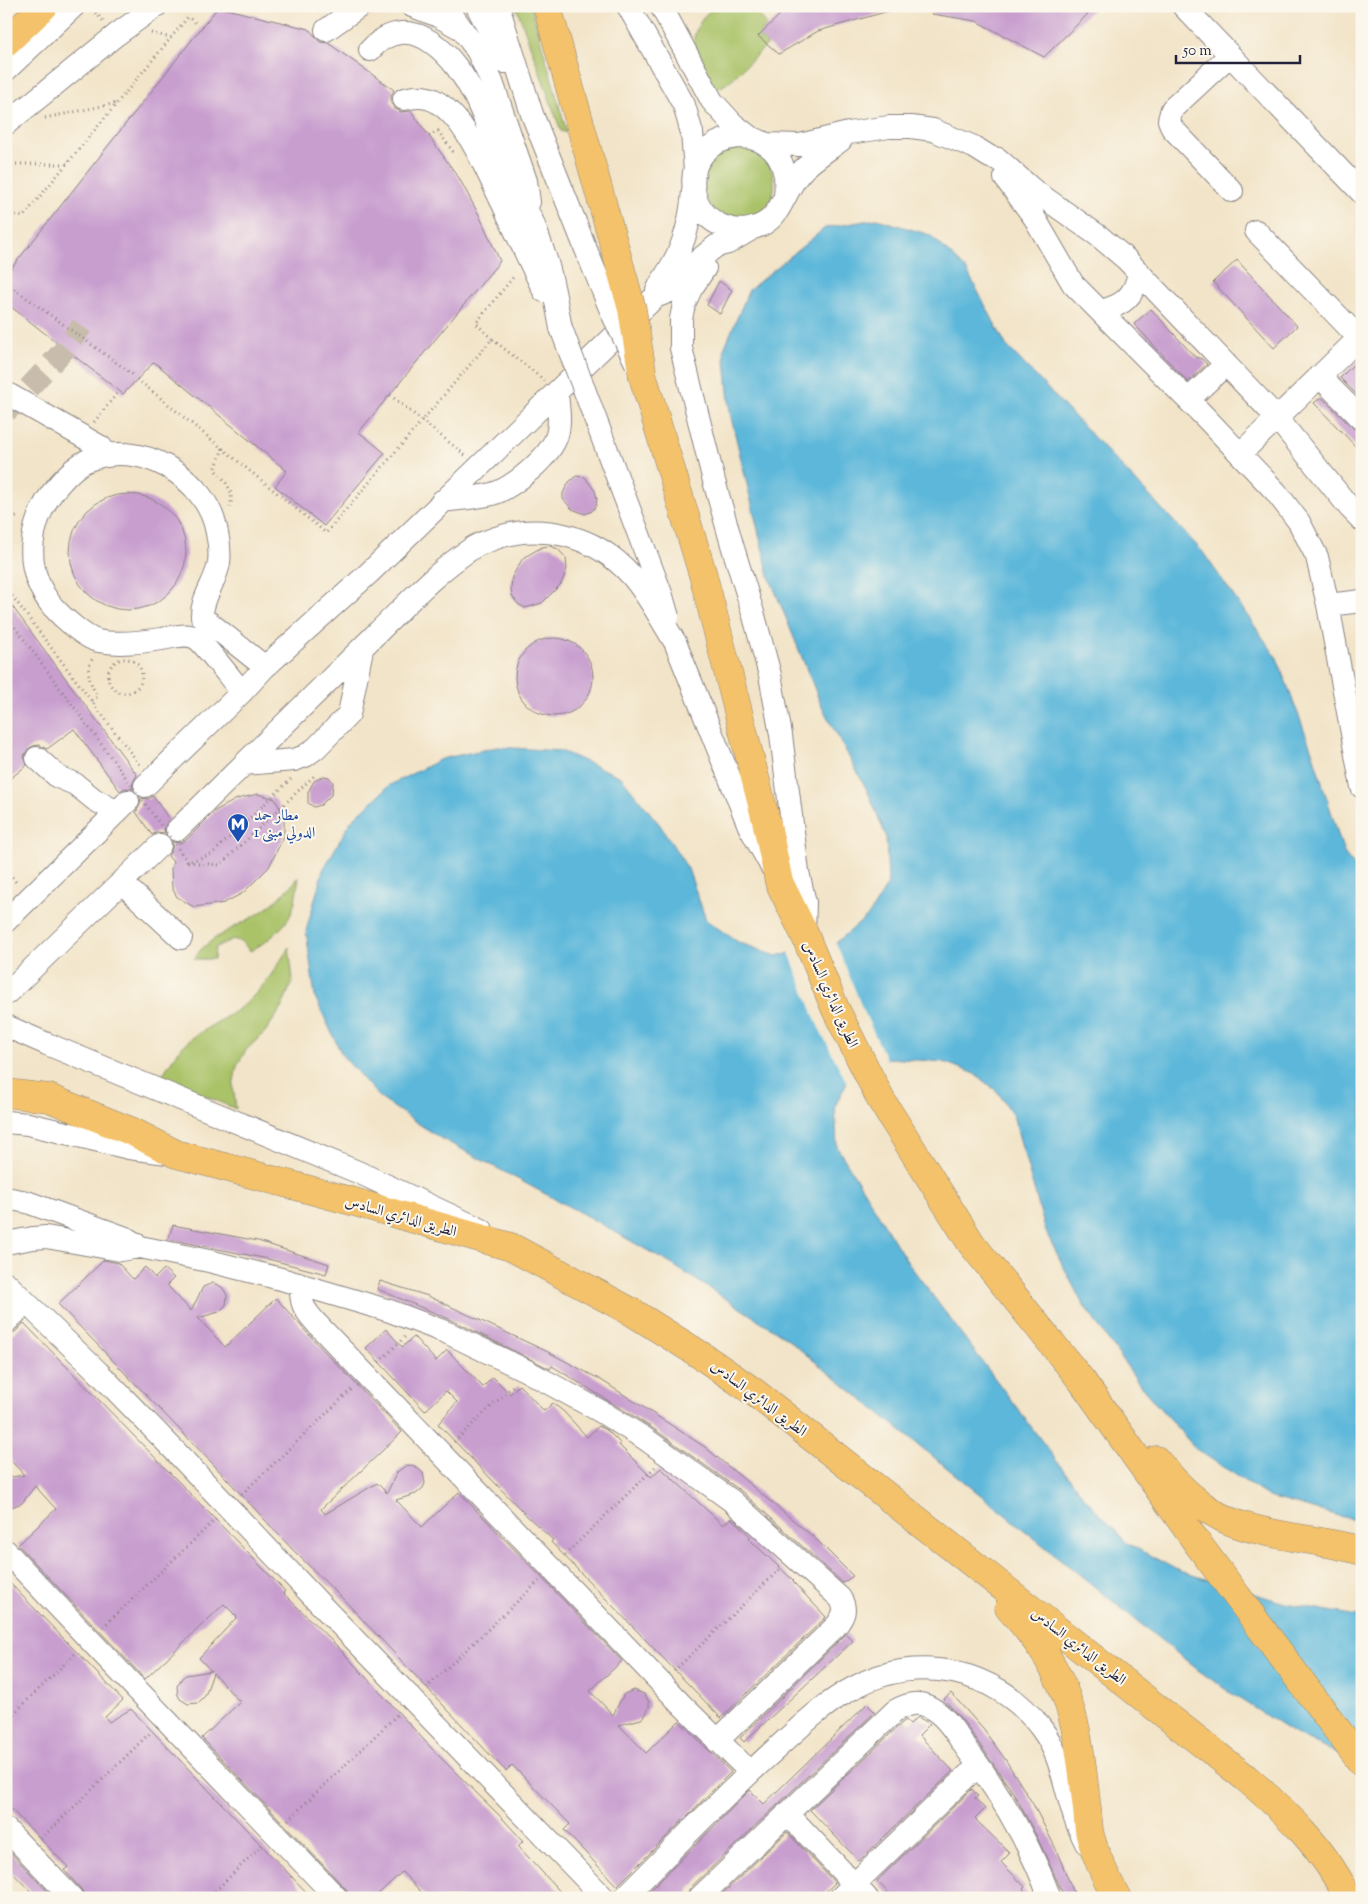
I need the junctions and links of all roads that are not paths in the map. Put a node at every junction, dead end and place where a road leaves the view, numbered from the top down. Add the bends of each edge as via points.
1 (44, 6) edge
2 (74, 6) edge
3 (156, 6) edge
4 (360, 6) edge
5 (412, 6) edge
6 (446, 6) edge
7 (477, 6) edge
8 (498, 6) edge
9 (548, 6) edge
10 (628, 6) edge
11 (661, 6) edge
12 (1183, 6) edge
13 (326, 30) dead end
14 (464, 30) junction
15 (6, 42) edge
16 (370, 50) dead end
17 (1230, 56) junction
18 (6, 70) edge
19 (404, 100) dead end
20 (532, 114) junction
21 (6, 124) edge
22 (849, 133) junction
23 (758, 141) junction
24 (990, 157) junction
25 (1357, 178) edge
26 (694, 179) junction
27 (1232, 191) dead end
28 (785, 196) junction
29 (532, 220) junction
30 (755, 228) junction
31 (1256, 231) dead end
32 (728, 243) junction
33 (530, 263) junction
34 (1139, 272) junction
35 (654, 297) junction
36 (1100, 311) junction
37 (1360, 340) edge
38 (1226, 364) junction
39 (1319, 376) junction
40 (643, 377) junction
41 (6, 393) edge
42 (557, 393) junction
43 (1188, 400) junction
44 (1277, 418) junction
45 (1362, 419) edge
46 (1240, 454) junction
47 (108, 456) junction
48 (442, 502) junction
49 (1362, 520) edge
50 (1362, 600) edge
51 (1328, 605) junction
52 (675, 642) junction
53 (362, 649) junction
54 (266, 667) junction
55 (242, 692) junction
56 (41, 754) dead end
57 (244, 764) junction
58 (148, 782) road end
59 (1362, 787) edge
60 (177, 830) dead end
61 (160, 846) dead end
62 (121, 882) junction
63 (779, 882) junction
64 (6, 921) edge
65 (181, 938) dead end
66 (807, 941) junction
67 (6, 994) edge
68 (6, 1026) edge
69 (6, 1079) edge
70 (6, 1093) edge
71 (49, 1098) junction
72 (6, 1122) edge
73 (176, 1154) junction
74 (6, 1198) edge
75 (6, 1243) edge
76 (140, 1247) junction
77 (510, 1247) junction
78 (6, 1283) edge
79 (301, 1284) junction
80 (26, 1303) junction
81 (6, 1322) edge
82 (1082, 1381) junction
83 (953, 1549) junction
84 (6, 1551) edge
85 (1362, 1551) edge
86 (717, 1741) junction
87 (1362, 1763) edge
88 (980, 1767) junction
89 (750, 1772) junction
90 (786, 1814) junction
91 (6, 1830) edge
92 (1112, 1888) edge
93 (853, 1893) edge
94 (72, 1898) edge
95 (337, 1898) edge
96 (604, 1898) edge
97 (624, 1898) edge
98 (699, 1898) edge
99 (1050, 1898) edge
100 (1348, 1898) edge

1 - 15 highway
2 - 18 lane
3 - 21 lane
4 - 13 lane
5 - 14 lane
6 - 14 lane
7 - 20 lane
8 - 20 lane
9 - 40 highway, الطريق الدائري السادس, bridge via 632,309
10 - 26 lane via 688,116
11 - 23 lane via 712,101 733,124
12 - 17 lane
14 - 29 lane via 492,82 526,181
16 - 29 lane via 379,40 406,32 420,35 443,52 474,96 512,187
17 - 25 lane
17 - 27 lane via 1172,109 1169,120 1172,128
19 - 33 lane via 415,96 426,98 437,102 454,116 483,164
20 - 40 lane, bridge via 612,314
22 - 23 lane via 800,145
22 - 24 lane via 889,127 933,130
22 - 28 lane via 811,162
23 - 26 lane via 736,136 722,140 700,158
23 - 28 lane via 776,154 784,166
24 - 34 lane via 998,159 1032,189 1105,240
24 - 36 lane via 993,166 1034,217 1066,275
26 - 30 lane via 696,201 714,222 727,228
26 - 35 lane via 688,228 674,263
28 - 30 lane via 768,221
29 - 33 lane
30 - 32 lane
31 - 37 lane
32 - 35 lane via 716,246 670,291
32 - 66 lane via 706,267 684,304 681,348 716,489 770,675 805,903
33 - 52 lane, bridge via 561,328 662,596
34 - 36 lane via 1137,285 1124,301
34 - 38 lane
35 - 42 lane
36 - 43 lane
37 - 39 lane
38 - 43 lane
38 - 44 lane
39 - 44 lane
39 - 45 lane
40 - 63 highway, الطريق الدائري السادس via 703,574
41 - 47 lane via 101,447
42 - 48 lane
42 - 48 lane via 557,436 537,462 502,490
43 - 46 lane
44 - 46 lane
44 - 49 lane
46 - 51 lane via 1300,522 1317,557
47 - 54 lane via 139,457 170,468 191,484 206,504 217,531 219,564 202,617
47 - 55 lane via 79,465 66,476 41,509 34,532 32,556 46,595 67,620 98,641 140,642 185,635 197,638
48 - 54 lane
50 - 51 lane
51 - 59 lane
52 - 53 lane, bridge via 641,588 619,563 583,540 526,531 501,535 473,547 449,565
52 - 63 lane via 749,826
53 - 57 lane
53 - 57 lane via 349,714 316,748 294,760
54 - 55 lane
55 - 58 lane
56 - 64 lane via 66,769 76,784 95,800 122,807
57 - 60 lane
61 - 62 lane
62 - 65 lane
62 - 67 lane
63 - 66 highway, الطريق الدائري السادس
66 - 82 highway, الطريق الدائري السادس via 835,1008 881,1100 971,1244
68 - 77 lane, bridge via 360,1173 472,1224
69 - 71 lane
70 - 71 highway, الطريق الدائري السادس
71 - 73 highway, الطريق الدائري السادس via 133,1132
72 - 73 lane via 28,1124 129,1148
73 - 77 highway, الطريق الدائري السادس
74 - 76 lane via 27,1202 126,1238
75 - 76 lane via 46,1237 120,1250
76 - 79 lane
77 - 83 highway, الطريق الدائري السادس via 632,1312 699,1354 754,1392
78 - 80 lane
79 - 86 lane via 300,1299 305,1310
79 - 86 lane via 448,1333 600,1411 732,1501 840,1598 845,1609 836,1626
80 - 81 lane
80 - 96 lane via 98,1372
82 - 85 highway via 1184,1491 1209,1510 1236,1524
82 - 87 highway, الطريق الدائري السادس via 1198,1544
83 - 92 highway via 1032,1633 1060,1680 1078,1741 1090,1834
83 - 100 highway, الطريق الدائري السادس via 1276,1804 1303,1830 1325,1858
84 - 95 lane
86 - 89 lane
88 - 90 lane via 941,1715 921,1704 912,1704 895,1711
88 - 93 lane via 968,1775
88 - 99 lane via 1033,1857
89 - 92 lane via 820,1709 856,1686 882,1676 927,1668 967,1675 1008,1695 1042,1728 1062,1770 1077,1824 1092,1858
89 - 97 lane
90 - 93 lane
90 - 98 lane
91 - 94 lane

